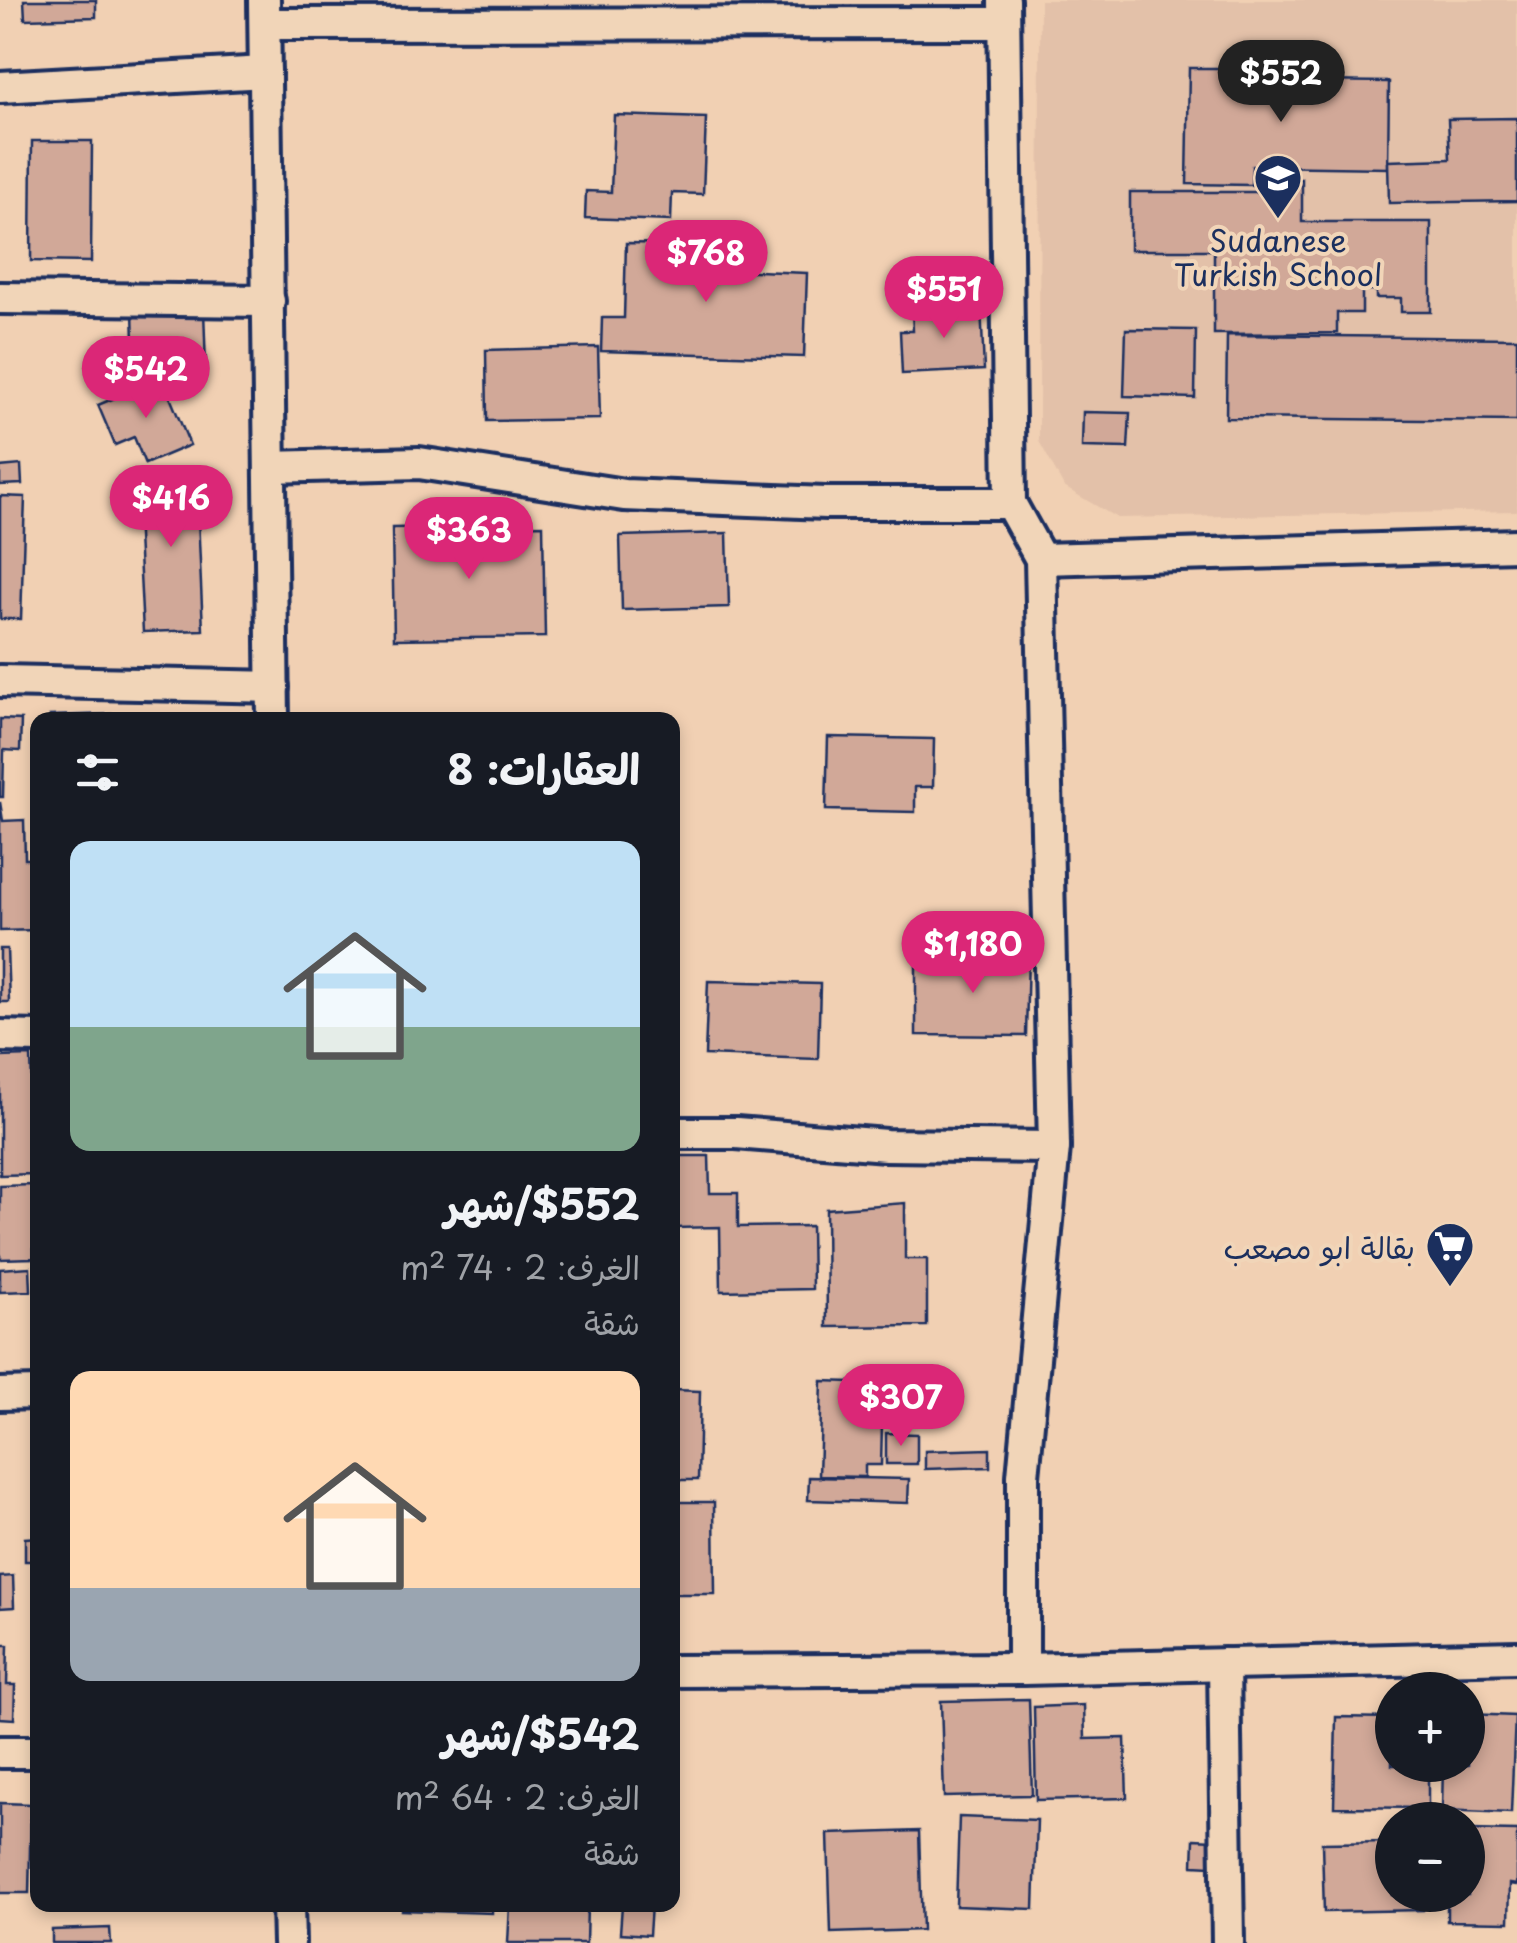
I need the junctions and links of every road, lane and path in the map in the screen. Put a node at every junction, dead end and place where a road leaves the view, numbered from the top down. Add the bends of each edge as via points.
1 (1004, 11) edge
2 (265, 12) edge
3 (265, 72) junction
4 (0, 87) edge
5 (0, 298) edge
6 (268, 301) junction
7 (270, 466) junction
8 (1010, 503) junction
9 (1517, 545) edge
10 (1041, 559) junction
11 (0, 680) edge
12 (273, 686) junction
13 (273, 712) edge
14 (0, 1036) edge
15 (30, 1036) edge
16 (680, 1133) edge
17 (1054, 1148) junction
18 (30, 1393) edge
19 (0, 1394) edge
20 (1517, 1657) edge
21 (1224, 1664) junction
22 (1023, 1669) junction
23 (680, 1670) edge
24 (0, 1752) edge
25 (30, 1752) edge
26 (288, 1912) edge
27 (288, 1943) edge
28 (1228, 1943) edge

1 - 2 street
1 - 8 street
2 - 3 street
3 - 4 street
3 - 6 street
5 - 6 street
6 - 7 street
7 - 8 street via 419,463 624,496
7 - 12 street
8 - 10 street
9 - 10 street
10 - 17 street
11 - 12 street
12 - 13 street
14 - 15 street
16 - 17 street
17 - 22 street via 1023,1476
18 - 19 street
20 - 21 street
21 - 22 street
21 - 28 street
22 - 23 street
24 - 25 street
26 - 27 street

